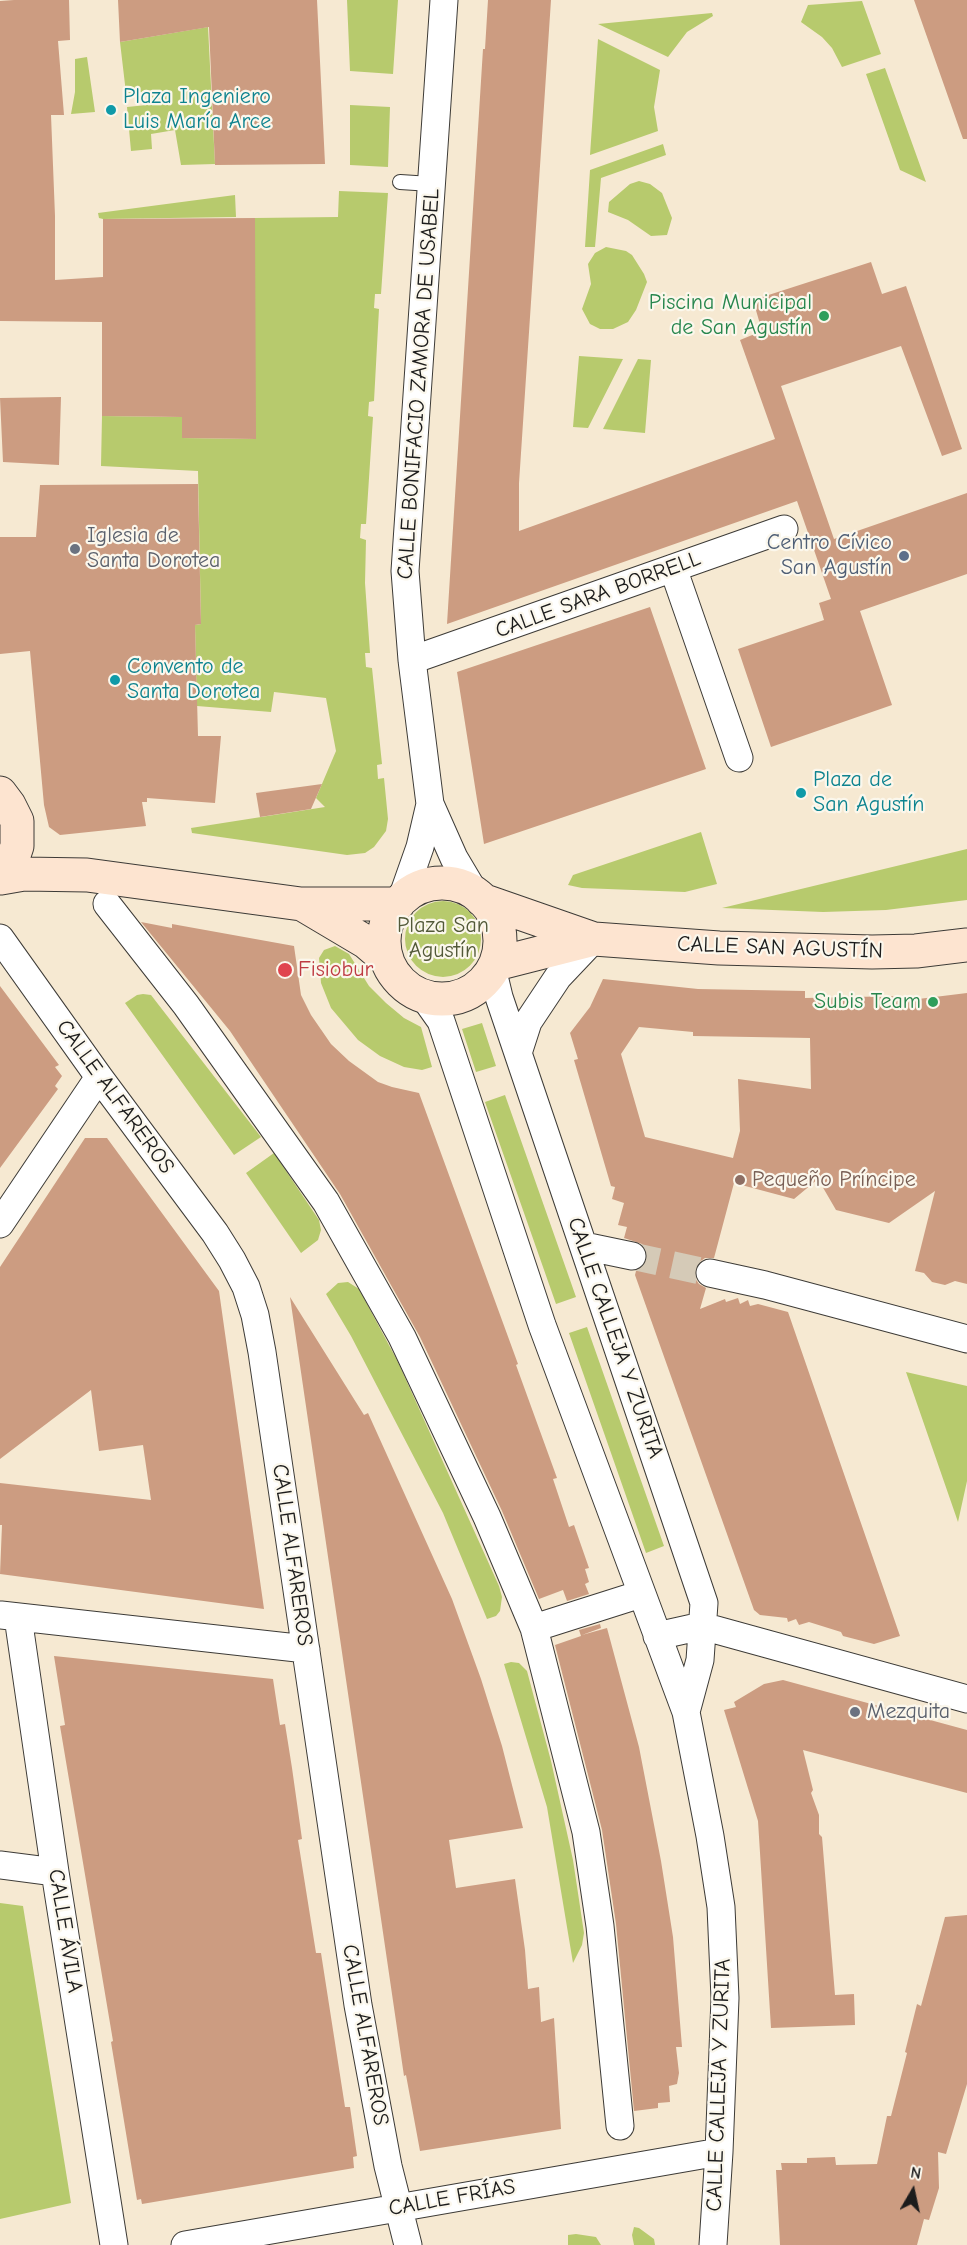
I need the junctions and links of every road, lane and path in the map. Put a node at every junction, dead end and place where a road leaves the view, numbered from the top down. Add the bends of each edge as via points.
1 (444, 0) edge
2 (400, 182) dead end
3 (431, 184) junction
4 (784, 529) dead end
5 (673, 568) junction
6 (412, 660) junction
7 (739, 758) dead end
8 (0, 793) edge
9 (430, 804) junction
10 (17, 820) junction
11 (87, 875) junction
12 (0, 878) edge
13 (479, 897) junction
14 (399, 902) junction
15 (301, 903) junction
16 (107, 904) dead end
17 (0, 938) edge
18 (594, 939) junction
19 (967, 945) edge
20 (387, 960) junction
21 (494, 966) junction
22 (424, 996) junction
23 (518, 1053) junction
24 (99, 1077) junction
25 (0, 1224) edge
26 (584, 1246) junction
27 (632, 1256) tunnel mouth
28 (710, 1273) tunnel mouth
29 (967, 1339) edge
30 (641, 1594) junction
31 (9, 1616) edge
32 (541, 1626) junction
33 (702, 1626) junction
34 (657, 1636) junction
35 (306, 1650) junction
36 (967, 1699) edge
37 (686, 1712) junction
38 (0, 1865) edge
39 (55, 1872) junction
40 (620, 2126) dead end
41 (719, 2152) junction
42 (398, 2208) junction
43 (114, 2245) edge
44 (185, 2245) edge
45 (408, 2245) edge
46 (713, 2245) edge

1 - 3 street, CALLE BONIFACIO ZAMORA DE USABEL
2 - 3 lane
3 - 6 street, CALLE BONIFACIO ZAMORA DE USABEL via 405,571
4 - 5 street, CALLE SARA BORRELL
5 - 6 street, CALLE SARA BORRELL
5 - 7 street
6 - 9 street, CALLE BONIFACIO ZAMORA DE USABEL
8 - 10 street
9 - 13 street, CALLE BONIFACIO ZAMORA DE USABEL via 454,858
9 - 14 street, CALLE BONIFACIO ZAMORA DE USABEL via 420,847
10 - 11 street via 33,842 52,858
10 - 12 street via 17,846 11,864
11 - 12 street via 24,874
11 - 15 street
13 - 14 street via 455,885 435,884 416,889
13 - 18 street, CALLE SAN AGUSTÍN
13 - 21 street via 497,923 500,945
14 - 15 street
14 - 20 street via 385,928
15 - 20 street via 366,942
16 - 32 street via 186,1005 326,1202 402,1337
17 - 24 street, CALLE ALFAREROS
18 - 19 street, CALLE SAN AGUSTÍN via 852,952
18 - 21 street, CALLE SAN AGUSTÍN
18 - 23 street via 558,977 528,1022
20 - 22 street via 402,984
21 - 22 street via 476,989 458,997
21 - 23 street, CALLE CALLEJA Y ZURITA via 499,997
22 - 30 street, CALLE CALLEJA Y ZURITA via 441,1021 542,1325
23 - 26 street, CALLE CALLEJA Y ZURITA
24 - 25 street
24 - 35 street, CALLE ALFAREROS via 215,1233 246,1287 262,1352
26 - 27 street
26 - 33 street, CALLE CALLEJA Y ZURITA via 704,1604
28 - 29 street
30 - 32 street
30 - 34 street, CALLE CALLEJA Y ZURITA
31 - 35 street
31 - 39 street, CALLE ÁVILA
32 - 40 street via 586,1832 600,1926
33 - 34 street
33 - 36 street
33 - 37 street, CALLE CALLEJA Y ZURITA via 700,1660
34 - 37 street, CALLE CALLEJA Y ZURITA
35 - 42 street, CALLE ALFAREROS via 360,2014
37 - 41 street, CALLE CALLEJA Y ZURITA via 721,1907 726,1998
38 - 39 street
39 - 43 street, CALLE ÁVILA
41 - 42 street, CALLE FRÍAS
41 - 46 street, CALLE CALLEJA Y ZURITA
42 - 44 street, CALLE FRÍAS
42 - 45 street, CALLE ALFAREROS

